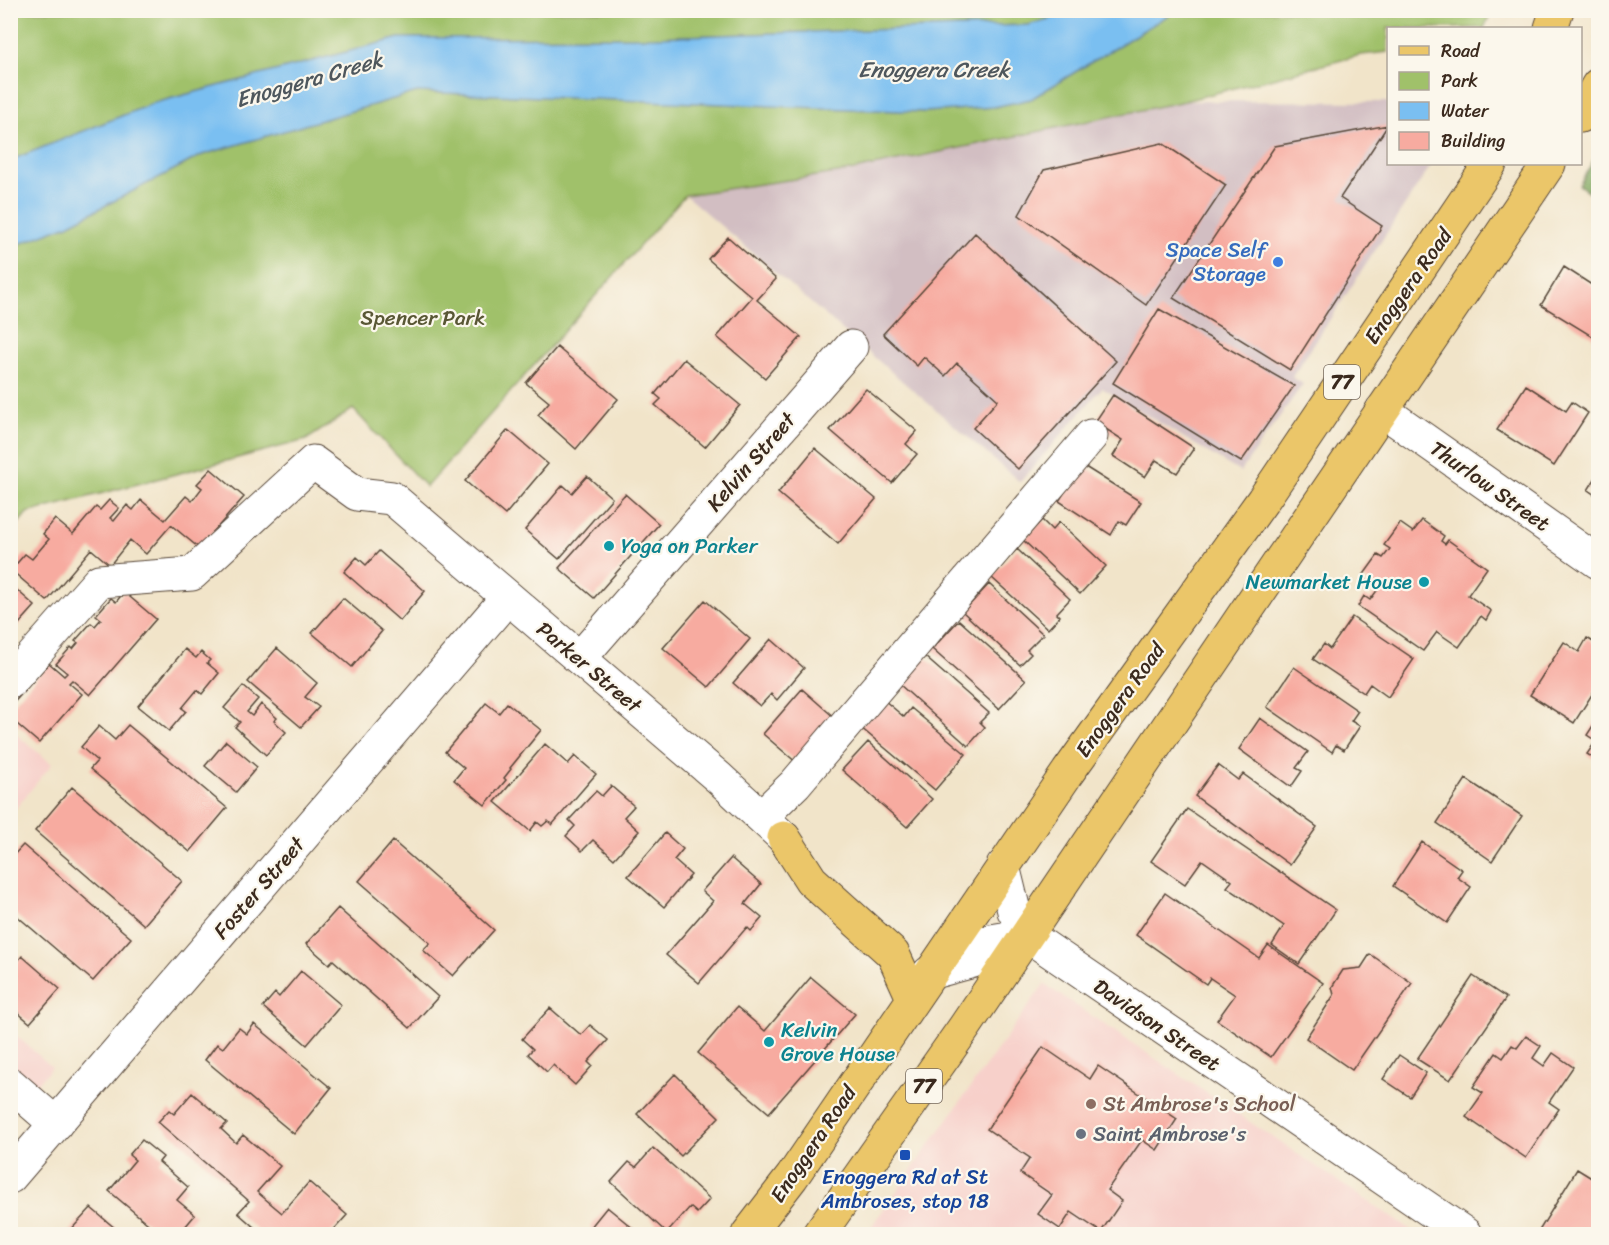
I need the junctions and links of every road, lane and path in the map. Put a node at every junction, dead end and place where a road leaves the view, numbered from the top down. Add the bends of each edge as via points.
1 (1557, 10) edge
2 (1551, 27) edge
3 (1599, 85) edge
4 (1582, 114) edge
5 (1489, 165) edge
6 (1548, 165) edge
7 (851, 347) dead end
8 (1382, 410) junction
9 (1091, 436) dead end
10 (1599, 562) edge
11 (507, 598) junction
12 (580, 658) junction
13 (10, 682) edge
14 (773, 827) junction
15 (1003, 866) junction
16 (1027, 935) junction
17 (921, 986) junction
18 (10, 1084) edge
19 (56, 1124) junction
20 (10, 1177) edge
21 (748, 1234) edge
22 (819, 1234) edge
23 (1466, 1234) edge

1 - 2 main road
3 - 4 main road
5 - 15 main road, Enoggera Road / 77 via 1263,500
6 - 8 main road, 77
7 - 12 street, Kelvin Street
8 - 10 street, Thurlow Street
8 - 16 main road, 77
9 - 14 street via 795,784
11 - 12 street, Parker Street
11 - 13 street, Parker Street via 392,498 357,494 313,462 192,574 99,581
11 - 19 street, Foster Street
12 - 14 street, Parker Street
14 - 17 main road via 811,880 893,954
15 - 16 street, Davidson Street via 1014,911
15 - 17 main road, Enoggera Road / 77
16 - 17 street via 991,941 973,961
16 - 22 main road, 77
16 - 23 street, Davidson Street
17 - 21 main road, Enoggera Road / 77 via 792,1177
18 - 19 street
19 - 20 street, Foster Street

